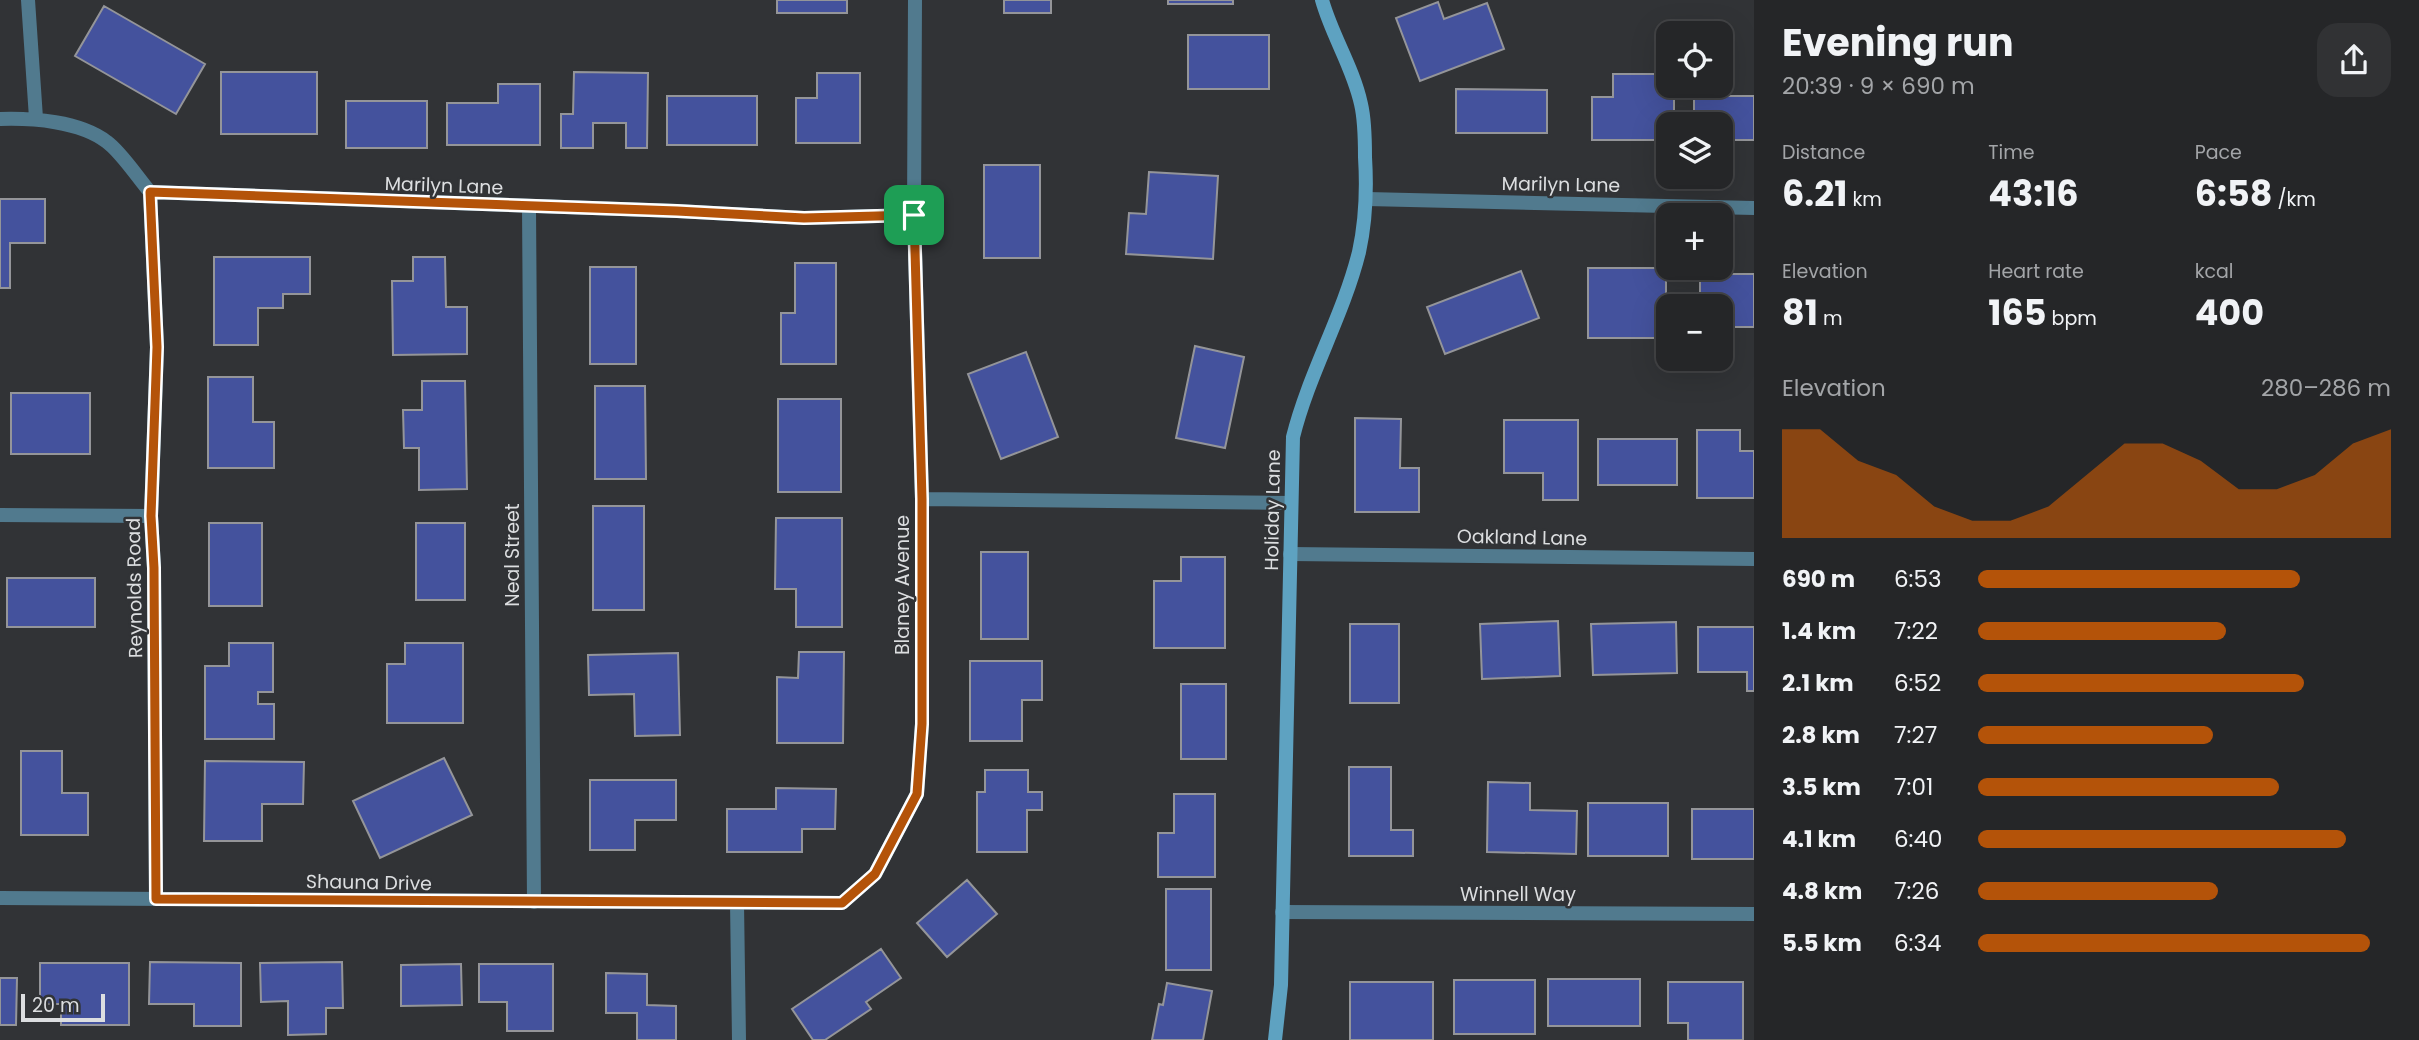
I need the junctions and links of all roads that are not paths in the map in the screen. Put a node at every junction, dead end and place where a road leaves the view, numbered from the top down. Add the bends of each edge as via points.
1 (27, 0) edge
2 (915, 0) edge
3 (1322, 0) edge
4 (36, 118) junction
5 (0, 119) edge
6 (150, 192) junction
7 (1367, 199) junction
8 (529, 207) junction
9 (1754, 208) edge
10 (914, 215) junction
11 (922, 499) junction
12 (1291, 503) junction
13 (0, 515) edge
14 (151, 516) junction
15 (1290, 554) junction
16 (1754, 559) edge
17 (0, 898) edge
18 (156, 899) junction
19 (534, 902) junction
20 (737, 903) junction
21 (1282, 912) junction
22 (1754, 914) edge
23 (740, 1040) edge
24 (1275, 1040) edge

1 - 4 street
2 - 10 street, Blaney Avenue
3 - 7 street, Holiday Lane via 1362,106
4 - 5 street
4 - 6 street via 76,127 107,141
6 - 8 street, Marilyn Lane
6 - 14 street, Reynolds Road via 157,347
7 - 9 street, Marilyn Lane
7 - 12 street, Holiday Lane via 1349,286 1293,437
8 - 10 street, Marilyn Lane via 804,218
8 - 19 street, Neal Street
10 - 11 street, Blaney Avenue
11 - 12 street
11 - 20 street, Blaney Avenue via 922,724 917,794 875,874 842,903
12 - 15 street, Holiday Lane
13 - 14 street
14 - 18 street, Reynolds Road
15 - 16 street, Oakland Lane
15 - 21 street, Holiday Lane
17 - 18 street, Shauna Drive
18 - 19 street, Shauna Drive
19 - 20 street, Shauna Drive
20 - 23 street
21 - 22 street, Winnell Way
21 - 24 street, Holiday Lane

